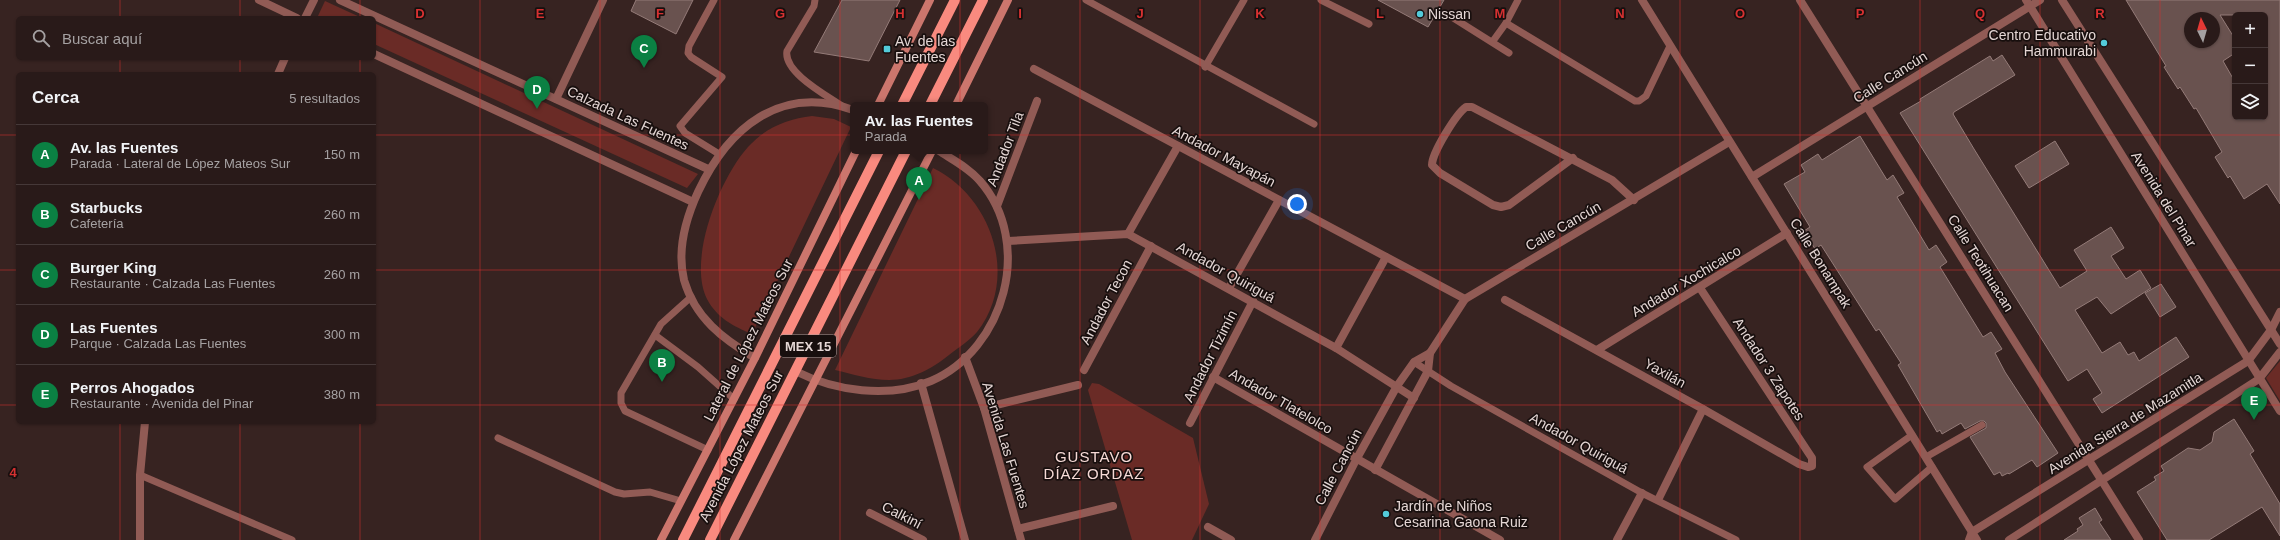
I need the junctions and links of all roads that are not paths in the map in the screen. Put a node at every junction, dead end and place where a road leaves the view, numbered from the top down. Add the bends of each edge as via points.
1 (259, 0) edge
2 (314, 0) edge
3 (340, 0) edge
4 (603, 0) edge
5 (714, 0) edge
6 (815, 0) edge
7 (930, 0) edge
8 (955, 0) edge
9 (983, 0) edge
10 (1008, 0) edge
11 (1086, 0) edge
12 (1244, 0) edge
13 (1321, 0) edge
14 (1518, 0) edge
15 (1642, 0) edge
16 (1800, 0) edge
17 (2040, 0) edge
18 (2062, 0) edge
19 (2028, 3) edge
20 (1447, 14) dead end
21 (293, 16) edge
22 (306, 16) edge
23 (375, 16) edge
24 (376, 16) edge
25 (1506, 23) junction
26 (1369, 24) dead end
27 (1493, 41) junction
28 (1670, 46) junction
29 (1509, 53) dead end
30 (376, 55) edge
31 (285, 60) edge
32 (1205, 67) junction
33 (1034, 70) dead end
34 (279, 72) edge
35 (556, 99) junction
36 (1037, 101) dead end
37 (879, 102) edge
38 (904, 102) edge
39 (932, 102) edge
40 (957, 102) edge
41 (842, 106) junction
42 (1867, 107) junction
43 (850, 109) edge
44 (1314, 124) dead end
45 (1729, 142) junction
46 (1178, 146) junction
47 (719, 154) junction
48 (855, 154) edge
49 (877, 154) edge
50 (904, 154) edge
51 (930, 154) edge
52 (944, 154) edge
53 (1573, 158) junction
54 (708, 170) junction
55 (1752, 177) junction
56 (1279, 200) junction
57 (1634, 200) junction
58 (693, 202) junction
59 (997, 206) junction
60 (1787, 233) junction
61 (1128, 234) junction
62 (1008, 242) junction
63 (1151, 246) junction
64 (1386, 257) junction
65 (1229, 288) junction
66 (1700, 288) junction
67 (691, 297) junction
68 (1465, 299) junction
69 (1505, 300) dead end
70 (1253, 301) junction
71 (2280, 312) edge
72 (2271, 330) junction
73 (655, 335) junction
74 (2280, 344) edge
75 (1336, 348) junction
76 (1597, 350) junction
77 (2280, 352) edge
78 (1430, 353) junction
79 (965, 357) junction
80 (755, 358) junction
81 (2248, 361) junction
82 (1414, 362) junction
83 (1084, 370) dead end
84 (795, 371) junction
85 (1428, 371) junction
86 (1213, 377) junction
87 (2259, 379) junction
88 (815, 381) junction
89 (921, 384) junction
90 (1078, 384) dead end
91 (1397, 386) junction
92 (1414, 398) junction
93 (734, 399) junction
94 (984, 408) junction
95 (1703, 409) junction
96 (2280, 411) edge
97 (1190, 423) dead end
98 (146, 424) edge
99 (1982, 424) dead end
100 (1912, 435) junction
101 (498, 438) dead end
102 (708, 450) junction
103 (1926, 457) junction
104 (1356, 460) junction
105 (2089, 460) junction
106 (1812, 466) joint
107 (1932, 467) junction
108 (1375, 470) junction
109 (140, 475) junction
110 (2101, 480) junction
111 (1642, 493) junction
112 (1658, 500) junction
113 (681, 501) junction
114 (1113, 506) dead end
115 (870, 513) dead end
116 (1208, 527) dead end
117 (1018, 529) junction
118 (1971, 536) edge
119 (140, 540) edge
120 (292, 540) edge
121 (661, 540) edge
122 (683, 540) edge
123 (710, 540) edge
124 (734, 540) edge
125 (923, 540) edge
126 (965, 540) edge
127 (1021, 540) edge
128 (1231, 540) edge
129 (1315, 540) edge
130 (1500, 540) edge
131 (1617, 540) edge
132 (1736, 540) edge
133 (1977, 540) edge
134 (2009, 540) edge
135 (2139, 540) edge

1 - 21 street
2 - 22 street
3 - 23 street, Calzada Las Fuentes
4 - 35 street
5 - 47 lane via 688,52 691,57 722,77 680,126 685,133
6 - 41 lane via 814,6 787,51 787,60 790,67 801,77
7 - 37 main road
8 - 38 main road
9 - 39 main road
10 - 40 main road
11 - 32 lane
12 - 32 lane
13 - 26 lane
14 - 25 lane
15 - 28 street, Calle Bonampak
16 - 42 street, Calle Teotihuacan
17 - 19 street, Calle Cancún
18 - 72 street, Avenida del Pinar
19 - 42 street, Calle Cancún
19 - 81 street, Avenida del Pinar
20 - 27 lane
24 - 35 street, Calzada Las Fuentes
25 - 27 lane
25 - 28 lane via 1635,101 1646,96
27 - 29 lane
28 - 45 street, Calle Bonampak
30 - 58 street
31 - 34 street
32 - 44 lane
33 - 46 street, Andador Mayapán
35 - 54 street, Calzada Las Fuentes
36 - 59 street, Andador Tila
41 - 43 street
41 - 47 street via 818,101 793,103 769,111 748,124
42 - 55 street, Calle Cancún
42 - 105 street, Calle Teotihuacan
45 - 55 street, Calle Bonampak
45 - 57 street, Calle Cancún
46 - 56 street, Andador Mayapán
46 - 61 street
47 - 54 street
48 - 80 main road, Lateral de López Mateos Sur
49 - 122 main road, Avenida López Mateos Sur / MEX 15
50 - 84 main road, Avenida López Mateos Sur / MEX 15
51 - 88 main road
52 - 59 street via 979,180
53 - 53 street via 1509,204 1501,207 1492,205 1440,173 1432,165 1434,156 1457,115 1466,107 1477,108
53 - 57 street via 1612,180
54 - 58 street
55 - 60 street, Calle Bonampak
56 - 64 street, Andador Mayapán
56 - 65 street, Andador Tizimín
57 - 68 street, Calle Cancún
58 - 67 street via 684,230 682,254 684,279
59 - 62 street
60 - 66 street, Andador Xochicalco
60 - 100 street, Calle Bonampak
61 - 62 street
61 - 63 street, Andador Quiriguá
62 - 79 street via 1005,289 996,315
63 - 65 street, Andador Quiriguá
63 - 83 street, Andador Tecon
64 - 68 street, Andador Mayapán
64 - 75 street
65 - 70 street, Andador Quiriguá
66 - 76 street, Andador Xochicalco
66 - 106 street, Andador 3 Zapotes via 1812,458
67 - 73 lane via 661,324
67 - 80 street via 700,313 716,331
68 - 78 street, Calle Cancún
69 - 76 street, Yaxilán
70 - 75 street, Andador Quiriguá
70 - 86 street, Andador Tizimín
71 - 72 street, Avenida Sierra de Mazamitla
72 - 74 street, Avenida del Pinar
72 - 81 street, Avenida Sierra de Mazamitla
73 - 93 lane via 698,367
73 - 102 lane via 622,394 623,407 625,411
75 - 91 street, Andador Quiriguá
76 - 95 street, Yaxilán
77 - 87 street
78 - 82 street, Calle Cancún
78 - 85 street, Calle Cancún
79 - 89 street via 949,371
79 - 94 street, Avenida Las Fuentes
80 - 93 main road, Lateral de López Mateos Sur
81 - 87 street, Avenida del Pinar
81 - 105 street, Avenida Sierra de Mazamitla
82 - 85 lane, Andador Quiriguá
82 - 91 street, Calle Cancún
84 - 88 street
84 - 123 main road, Avenida López Mateos Sur / MEX 15
85 - 92 street, Calle Cancún
85 - 111 lane, Andador Quiriguá
86 - 97 street, Andador Tizimín
86 - 104 street, Andador Tlatelolco
87 - 96 street, Avenida del Pinar
87 - 110 street
88 - 89 street via 864,390 886,390
88 - 124 main road
89 - 126 street
90 - 94 street
91 - 92 street, Andador Quiriguá
91 - 104 street, Calle Cancún
92 - 108 street, Calle Cancún
93 - 102 main road, Lateral de López Mateos Sur
94 - 117 street, Avenida Las Fuentes
95 - 106 street, Yaxilán via 1798,464
95 - 112 street
98 - 109 street
99 - 103 lane
100 - 103 street, Calle Bonampak
100 - 107 lane via 1867,467 1895,499
101 - 113 lane via 615,492 650,492
102 - 113 main road, Lateral de López Mateos Sur
103 - 107 street, Calle Bonampak
104 - 108 street, Andador Tlatelolco
104 - 129 street, Calle Cancún
105 - 110 street, Calle Teotihuacan
105 - 118 street, Avenida Sierra de Mazamitla
107 - 118 street, Calle Bonampak
108 - 130 street, Andador Tlatelolco
109 - 119 street
109 - 120 lane
110 - 134 street
110 - 135 street, Calle Teotihuacan
111 - 112 lane, Andador Quiriguá
111 - 131 street
112 - 132 lane, Andador Quiriguá
113 - 121 main road, Lateral de López Mateos Sur
114 - 117 street
115 - 125 street, Calkiní
116 - 128 street
117 - 127 street, Avenida Las Fuentes
118 - 133 street, Calle Bonampak

